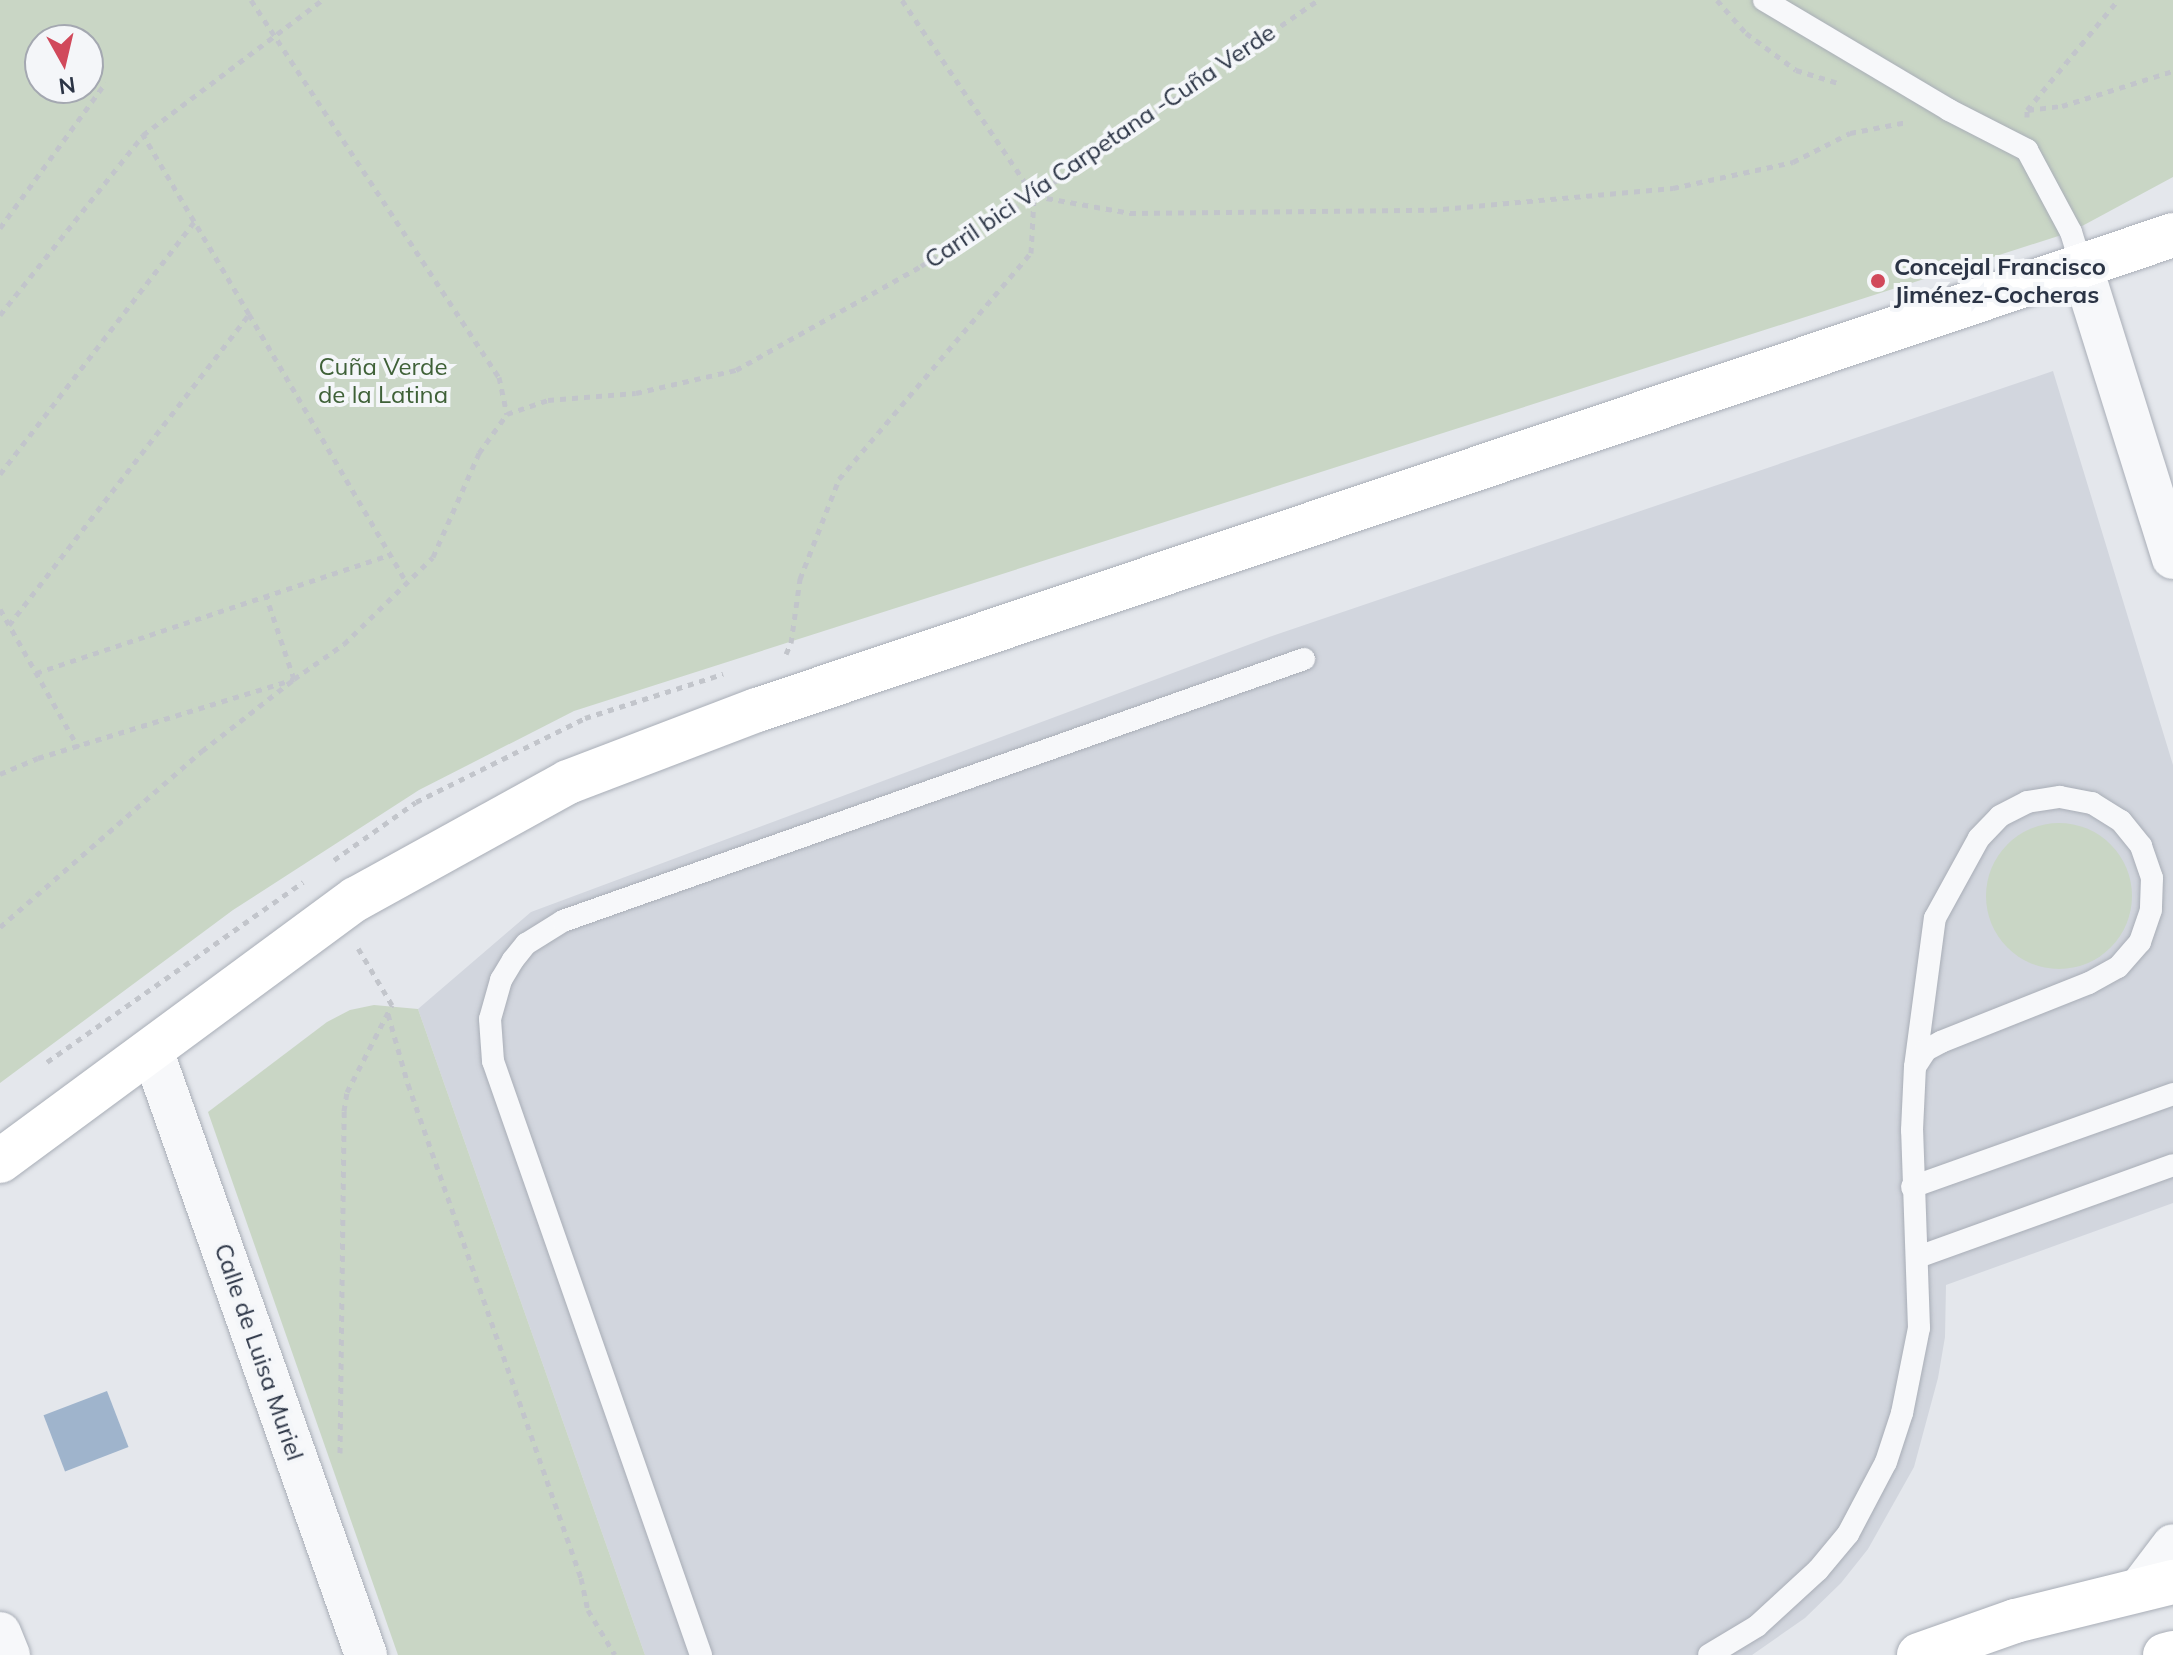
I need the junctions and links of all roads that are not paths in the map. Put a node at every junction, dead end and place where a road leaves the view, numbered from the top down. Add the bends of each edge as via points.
1 (1764, 0) edge
2 (2173, 235) edge
3 (2081, 265) junction
4 (2173, 558) edge
5 (1304, 659) dead end
6 (152, 1050) junction
7 (1915, 1067) junction
8 (2173, 1094) edge
9 (0, 1161) edge
10 (2173, 1165) edge
11 (1912, 1187) junction
12 (1918, 1257) junction
13 (2173, 1545) edge
14 (2156, 1586) edge
15 (0, 1633) edge
16 (2173, 1653) edge
17 (9, 1655) edge
18 (366, 1655) edge
19 (701, 1655) edge
20 (1709, 1655) edge
21 (1919, 1655) edge
22 (2165, 1655) edge

1 - 3 lane via 2027,150 2071,232
2 - 3 street
3 - 4 street
3 - 6 street via 757,710 568,782 337,913
5 - 19 lane via 563,921 526,944 513,960 490,1019 493,1061
6 - 9 street
6 - 18 street, Calle de Luisa Muriel
7 - 7 lane via 1926,1050 1941,1042 2108,972 2140,942 2151,910 2152,878 2141,846 2121,821 2092,803 2060,797 2027,802 2000,816 1979,838 1935,918
7 - 11 lane
8 - 11 lane
10 - 12 lane
11 - 12 lane
12 - 20 lane via 1919,1328 1912,1369 1874,1486 1848,1534 1818,1570 1757,1626
13 - 14 street
14 - 21 street via 2015,1621
15 - 17 street
16 - 22 street

